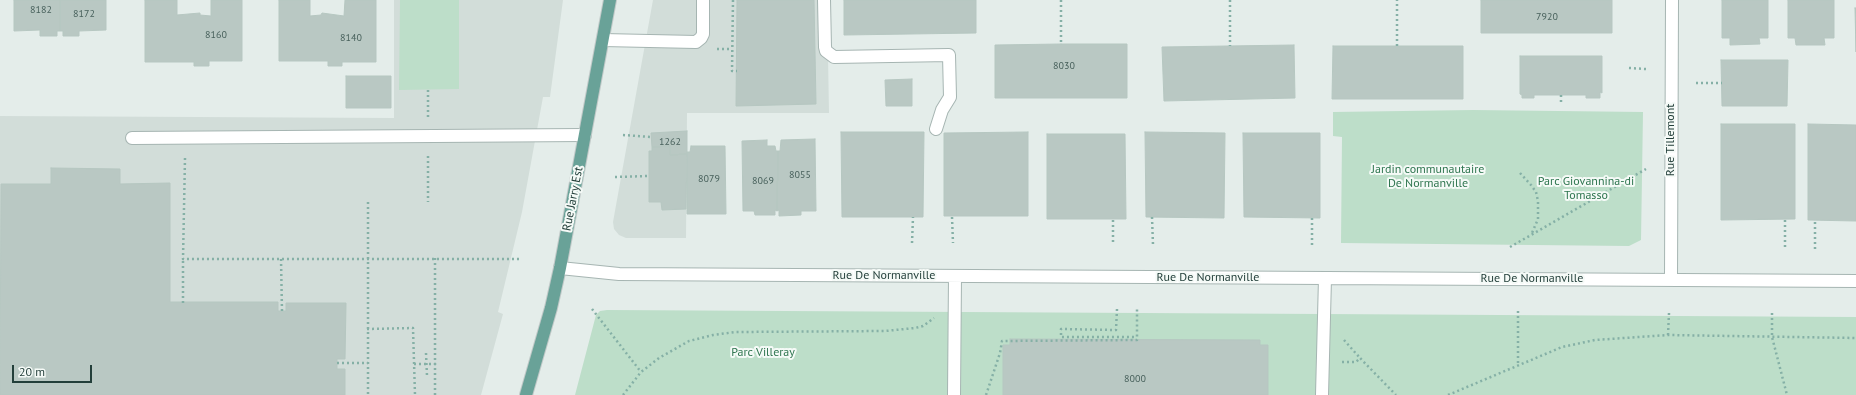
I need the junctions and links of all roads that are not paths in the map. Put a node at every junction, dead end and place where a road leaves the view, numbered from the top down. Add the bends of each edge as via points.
1 (610, 0) edge
2 (703, 0) edge
3 (824, 0) edge
4 (1672, 0) edge
5 (603, 40) junction
6 (936, 129) dead end
7 (585, 135) junction
8 (132, 138) dead end
9 (560, 268) junction
10 (955, 276) junction
11 (1324, 278) junction
12 (1671, 280) junction
13 (1856, 281) edge
14 (526, 395) edge
15 (954, 395) edge
16 (1322, 395) edge

1 - 5 main road, Rue Jarry Est
2 - 5 street via 703,34 696,42
3 - 6 street via 825,47 834,57 949,55 950,97 942,110
4 - 12 street, Rue Tillemont
5 - 7 main road, Rue Jarry Est
7 - 8 street
7 - 9 main road, Rue Jarry Est
9 - 10 street, Rue De Normanville via 619,274
9 - 14 main road, Rue Jarry Est
10 - 11 street, Rue De Normanville
10 - 15 street
11 - 12 street, Rue De Normanville
11 - 16 street
12 - 13 street, Rue De Normanville

